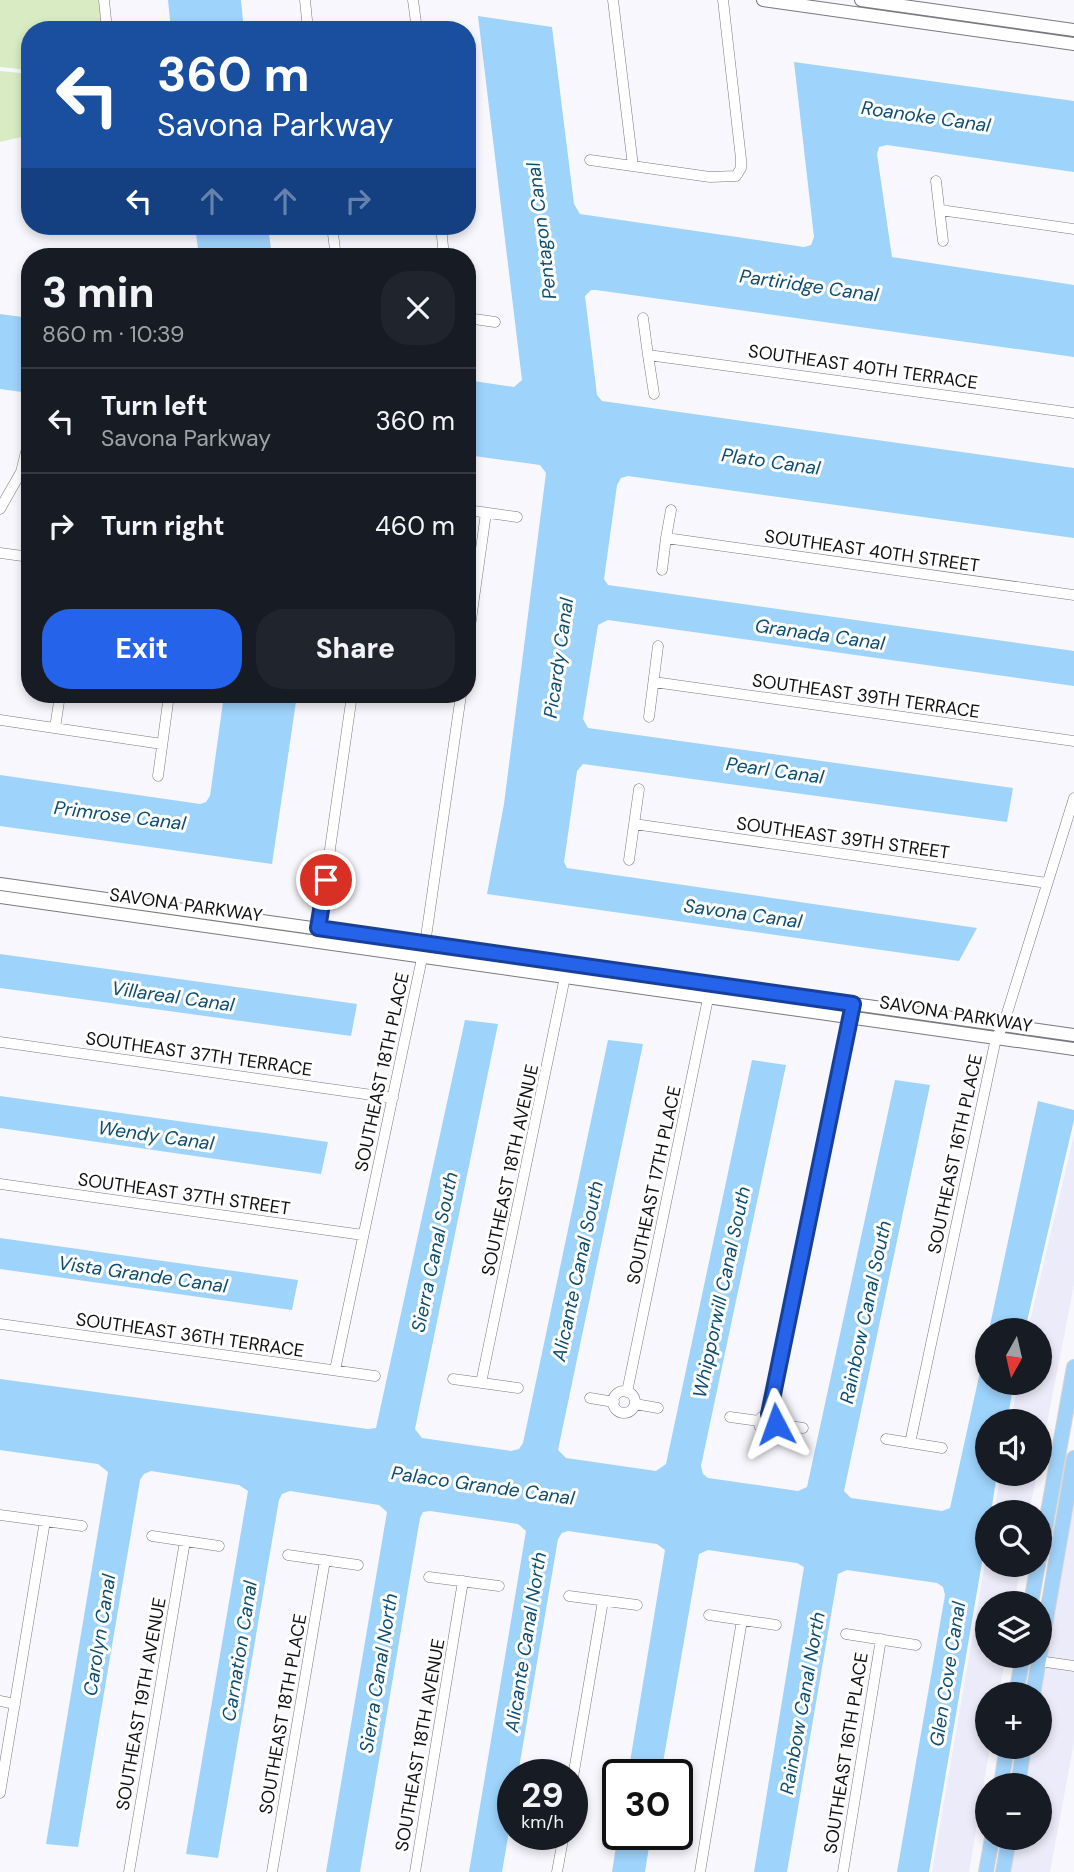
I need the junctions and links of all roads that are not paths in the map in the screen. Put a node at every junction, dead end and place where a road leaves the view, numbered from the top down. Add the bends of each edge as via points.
1 (104, 0) edge
2 (304, 0) edge
3 (413, 0) edge
4 (613, 0) edge
5 (723, 0) edge
6 (763, 0) edge
7 (861, 0) edge
8 (923, 15) junction
9 (106, 21) edge
10 (307, 21) edge
11 (416, 21) edge
12 (1067, 29) edge
13 (1059, 42) junction
14 (1074, 44) edge
15 (590, 160) dead end
16 (633, 166) junction
17 (936, 181) dead end
18 (940, 210) junction
19 (1074, 229) edge
20 (943, 241) dead end
21 (643, 318) dead end
22 (476, 319) edge
23 (495, 322) dead end
24 (648, 355) junction
25 (654, 394) dead end
26 (1074, 413) edge
27 (21, 469) edge
28 (0, 509) edge
29 (671, 510) dead end
30 (476, 511) edge
31 (486, 513) junction
32 (517, 517) dead end
33 (666, 538) junction
34 (0, 553) edge
35 (21, 556) edge
36 (662, 570) dead end
37 (476, 584) edge
38 (1074, 595) edge
39 (659, 646) dead end
40 (654, 682) junction
41 (59, 703) edge
42 (168, 703) edge
43 (351, 703) edge
44 (460, 703) edge
45 (649, 717) dead end
46 (0, 720) edge
47 (55, 728) junction
48 (1074, 741) edge
49 (162, 744) junction
50 (158, 776) dead end
51 (639, 789) dead end
52 (1074, 798) edge
53 (634, 824) junction
54 (629, 860) dead end
55 (1047, 883) junction
56 (0, 884) edge
57 (0, 897) edge
58 (77, 901) junction
59 (318, 934) junction
60 (424, 950) junction
61 (567, 970) junction
62 (710, 990) junction
63 (853, 1010) junction
64 (1003, 1026) junction
65 (1074, 1035) edge
66 (996, 1038) junction
67 (0, 1042) edge
68 (1074, 1049) edge
69 (393, 1098) junction
70 (0, 1184) edge
71 (363, 1236) junction
72 (0, 1324) edge
73 (1074, 1367) edge
74 (335, 1370) junction
75 (375, 1376) dead end
76 (453, 1379) dead end
77 (481, 1383) junction
78 (518, 1388) dead end
79 (627, 1392) junction
80 (590, 1398) dead end
81 (614, 1402) junction
82 (635, 1404) junction
83 (658, 1408) dead end
84 (769, 1414) junction
85 (730, 1417) dead end
86 (759, 1421) junction
87 (776, 1424) junction
88 (803, 1428) dead end
89 (886, 1439) dead end
90 (910, 1443) junction
91 (942, 1448) dead end
92 (1074, 1458) edge
93 (1050, 1496) junction
94 (1049, 1500) edge
95 (1070, 1500) edge
96 (0, 1515) edge
97 (46, 1521) junction
98 (82, 1526) dead end
99 (152, 1536) dead end
100 (185, 1541) junction
101 (219, 1546) dead end
102 (288, 1555) dead end
103 (325, 1560) junction
104 (358, 1565) dead end
105 (429, 1577) dead end
106 (463, 1581) junction
107 (499, 1586) dead end
108 (1052, 1591) edge
109 (569, 1596) dead end
110 (603, 1601) junction
111 (637, 1605) dead end
112 (709, 1615) dead end
113 (742, 1620) junction
114 (776, 1625) dead end
115 (846, 1634) dead end
116 (881, 1639) junction
117 (916, 1644) dead end
118 (1052, 1661) edge
119 (1074, 1666) edge
120 (0, 1701) edge
121 (15, 1704) junction
122 (576, 1759) edge
123 (0, 1793) edge
124 (561, 1850) edge
125 (990, 1850) edge
126 (1007, 1850) edge
127 (129, 1872) edge
128 (272, 1872) edge
129 (415, 1872) edge
130 (557, 1872) edge
131 (700, 1872) edge
132 (843, 1872) edge
133 (986, 1872) edge
134 (1003, 1872) edge

1 - 9 street
2 - 10 street
3 - 11 street
4 - 16 street
5 - 16 street via 741,168 736,176 710,177
6 - 8 street
7 - 8 street
8 - 12 street
8 - 13 street
12 - 13 street
13 - 14 street
15 - 16 street
17 - 18 street
18 - 19 street
18 - 20 street
21 - 24 street
22 - 23 street
24 - 25 street
24 - 26 street, SOUTHEAST 40TH TERRACE
27 - 28 street
29 - 33 street
30 - 31 street
31 - 32 street
31 - 37 street
33 - 36 street
33 - 38 street, SOUTHEAST 40TH STREET
34 - 35 street
39 - 40 street
40 - 45 street
40 - 48 street, SOUTHEAST 39TH TERRACE
41 - 47 street
42 - 49 street
43 - 59 street
44 - 60 street, SOUTHEAST 18TH PLACE
46 - 47 street
47 - 49 street
49 - 50 street
51 - 53 street
52 - 55 street, SOUTHEAST 16TH PLACE
53 - 54 street
53 - 55 street, SOUTHEAST 39TH STREET
55 - 64 street, SOUTHEAST 16TH PLACE
56 - 58 street, SAVONA PARKWAY
57 - 58 street, SAVONA PARKWAY
58 - 59 street, SAVONA PARKWAY
59 - 60 street, SAVONA PARKWAY
60 - 61 street, SAVONA PARKWAY
60 - 69 street, SOUTHEAST 18TH PLACE
61 - 62 street, SAVONA PARKWAY
61 - 77 street, SOUTHEAST 18TH AVENUE
62 - 63 street, SAVONA PARKWAY
62 - 79 street, SOUTHEAST 17TH PLACE
63 - 64 street, SAVONA PARKWAY
63 - 66 street, SAVONA PARKWAY
63 - 84 street
64 - 65 street, SAVONA PARKWAY
64 - 66 street, SOUTHEAST 16TH PLACE
66 - 68 street, SAVONA PARKWAY
66 - 90 street, SOUTHEAST 16TH PLACE
67 - 69 street, SOUTHEAST 37TH TERRACE
69 - 71 street, SOUTHEAST 18TH PLACE
70 - 71 street, SOUTHEAST 37TH STREET
71 - 74 street, SOUTHEAST 18TH PLACE
72 - 74 street, SOUTHEAST 36TH TERRACE
73 - 93 main road
74 - 75 street, SOUTHEAST 36TH TERRACE
76 - 77 street
77 - 78 street
79 - 81 street via 618,1394
79 - 82 street
80 - 81 street
81 - 82 street via 622,1412
82 - 83 street
84 - 86 street
84 - 87 street
85 - 86 street
86 - 87 street via 766,1431
87 - 88 street
89 - 90 street
90 - 91 street
92 - 95 main road
93 - 94 main road
93 - 95 street
95 - 108 main road
96 - 97 street
97 - 98 street
97 - 121 street
99 - 100 street
100 - 101 street
100 - 127 street, SOUTHEAST 19TH AVENUE
102 - 103 street
103 - 104 street
103 - 128 street, SOUTHEAST 18TH PLACE
105 - 106 street
106 - 107 street
106 - 129 street, SOUTHEAST 18TH AVENUE
109 - 110 street
110 - 111 street
110 - 122 street
112 - 113 street
113 - 114 street
113 - 131 street
115 - 116 street, SOUTHEAST 16TH PLACE
116 - 117 street, SOUTHEAST 16TH PLACE
116 - 132 street, SOUTHEAST 16TH PLACE
118 - 119 street
120 - 121 street
121 - 123 street
124 - 130 street
125 - 133 main road
126 - 134 main road

